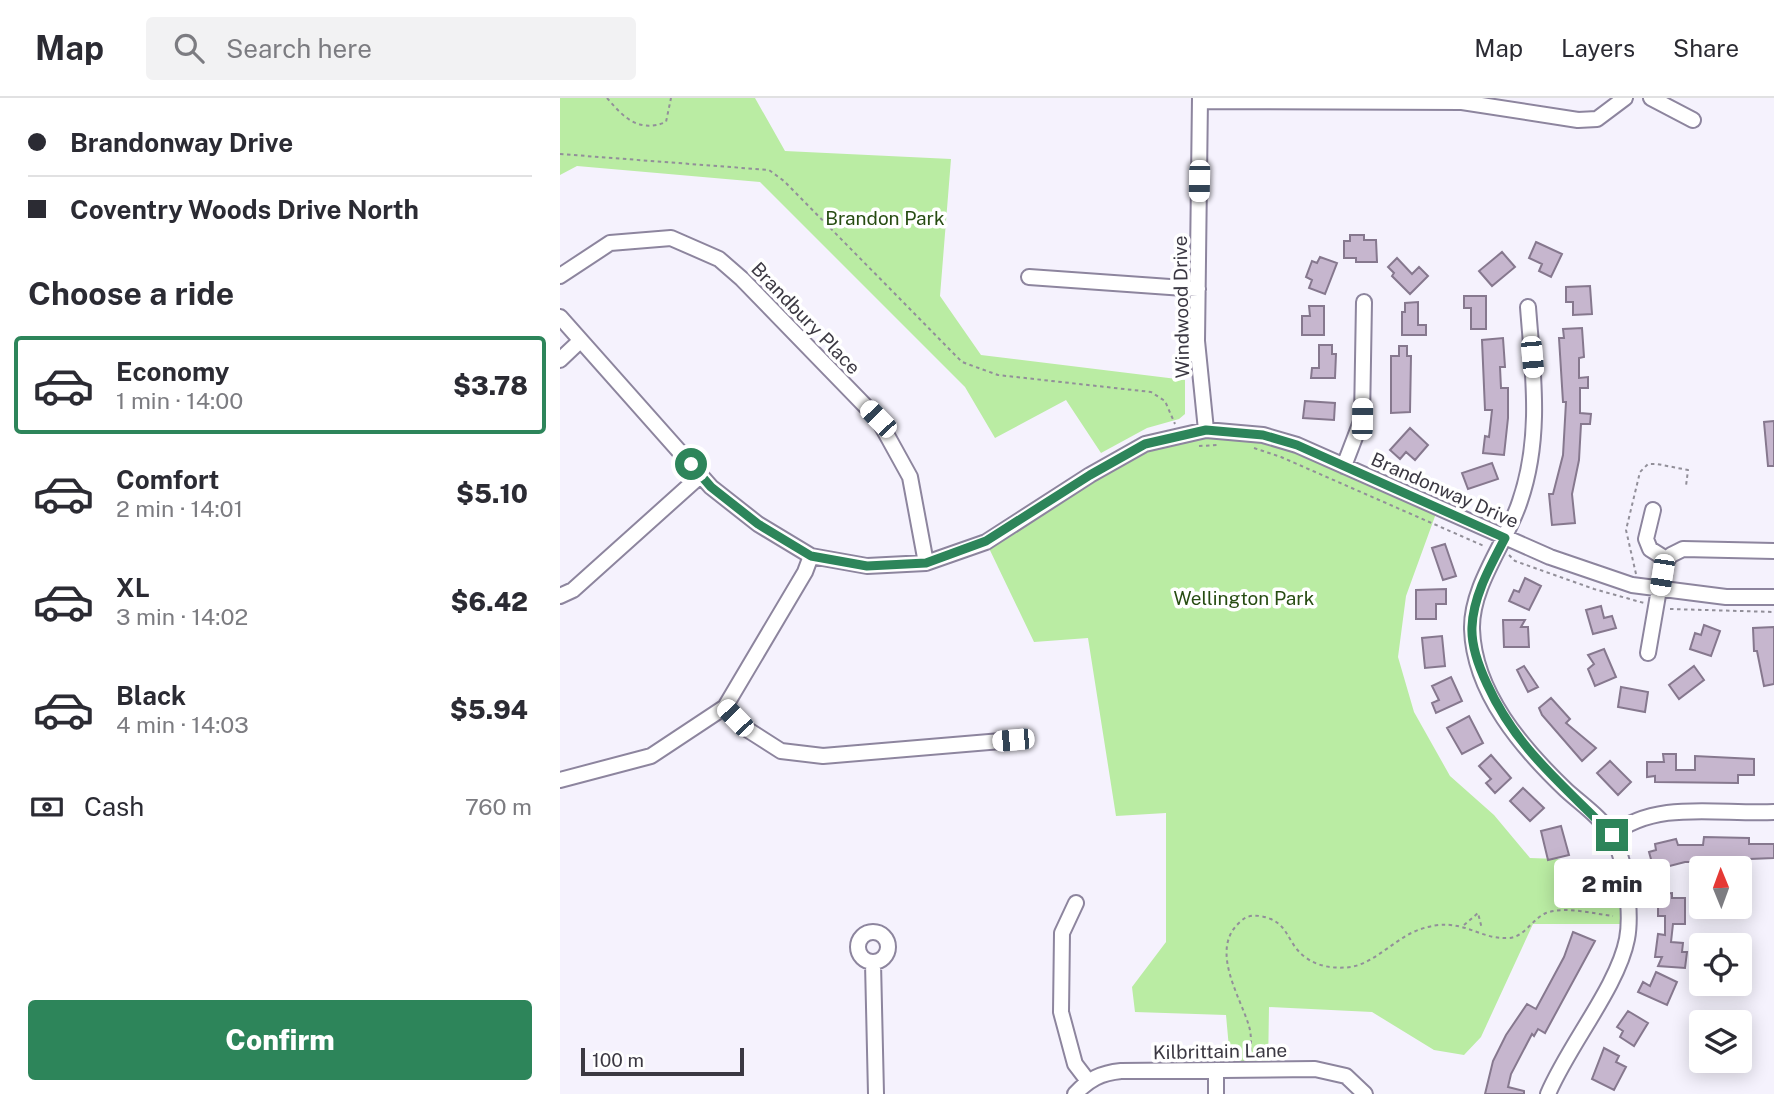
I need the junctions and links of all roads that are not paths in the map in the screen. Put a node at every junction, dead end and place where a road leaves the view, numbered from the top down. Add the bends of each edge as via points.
1 (1625, 98) edge
2 (1651, 98) edge
3 (1200, 99) edge
4 (1693, 120) dead end
5 (560, 276) edge
6 (1029, 277) dead end
7 (1198, 289) junction
8 (1364, 302) dead end
9 (1528, 307) dead end
10 (560, 317) edge
11 (580, 341) junction
12 (560, 360) edge
13 (1206, 430) junction
14 (1344, 466) junction
15 (700, 476) junction
16 (1653, 510) dead end
17 (1502, 544) junction
18 (1774, 551) edge
19 (811, 556) junction
20 (1666, 559) junction
21 (926, 563) junction
22 (1659, 590) junction
23 (560, 596) edge
24 (1774, 597) edge
25 (1648, 653) dead end
26 (725, 708) junction
27 (1013, 740) dead end
28 (560, 780) edge
29 (1774, 812) edge
30 (1612, 835) junction
31 (1076, 903) dead end
32 (873, 963) dead end
33 (1216, 1070) junction
34 (1088, 1081) junction
35 (876, 1094) edge
36 (1075, 1094) edge
37 (1216, 1094) edge
38 (1365, 1094) edge
39 (1548, 1094) edge

1 - 3 street via 1597,118 1578,120 1461,102
2 - 4 street
3 - 7 street, Windwood Drive
5 - 21 street, Brandbury Place via 610,243 671,238 719,259 878,419 910,477
6 - 7 street
7 - 13 street, Windwood Drive via 1197,341
8 - 14 street via 1362,419
9 - 17 street via 1536,406 1534,448 1520,502
10 - 11 street, Brandonway Drive
11 - 12 street
11 - 15 street, Brandonway Drive
13 - 14 street, Brandonway Drive via 1263,435
13 - 21 street, Brandonway Drive via 1145,444 1004,532
14 - 17 street, Brandonway Drive
15 - 19 street, Brandonway Drive via 758,524
15 - 23 street via 573,590
16 - 20 street via 1646,539 1650,550
17 - 22 street, Brandonway Drive
17 - 30 street via 1479,593 1472,628 1478,664 1502,717 1540,765
18 - 20 street via 1683,549
19 - 21 street, Brandonway Drive via 867,566
19 - 26 street
20 - 22 street
22 - 24 street, Brandonway Drive
22 - 25 street
26 - 27 street via 780,751 822,757
26 - 28 street via 652,756
29 - 30 street via 1664,812 1626,823
30 - 39 street via 1626,887 1627,939 1608,987
31 - 34 street via 1062,933 1061,1012 1075,1064
32 - 35 street
33 - 34 street, Kilbrittain Lane via 1121,1071
33 - 37 street
33 - 38 street, Kilbrittain Lane via 1315,1069 1346,1076
34 - 36 street, Kilbrittain Lane

